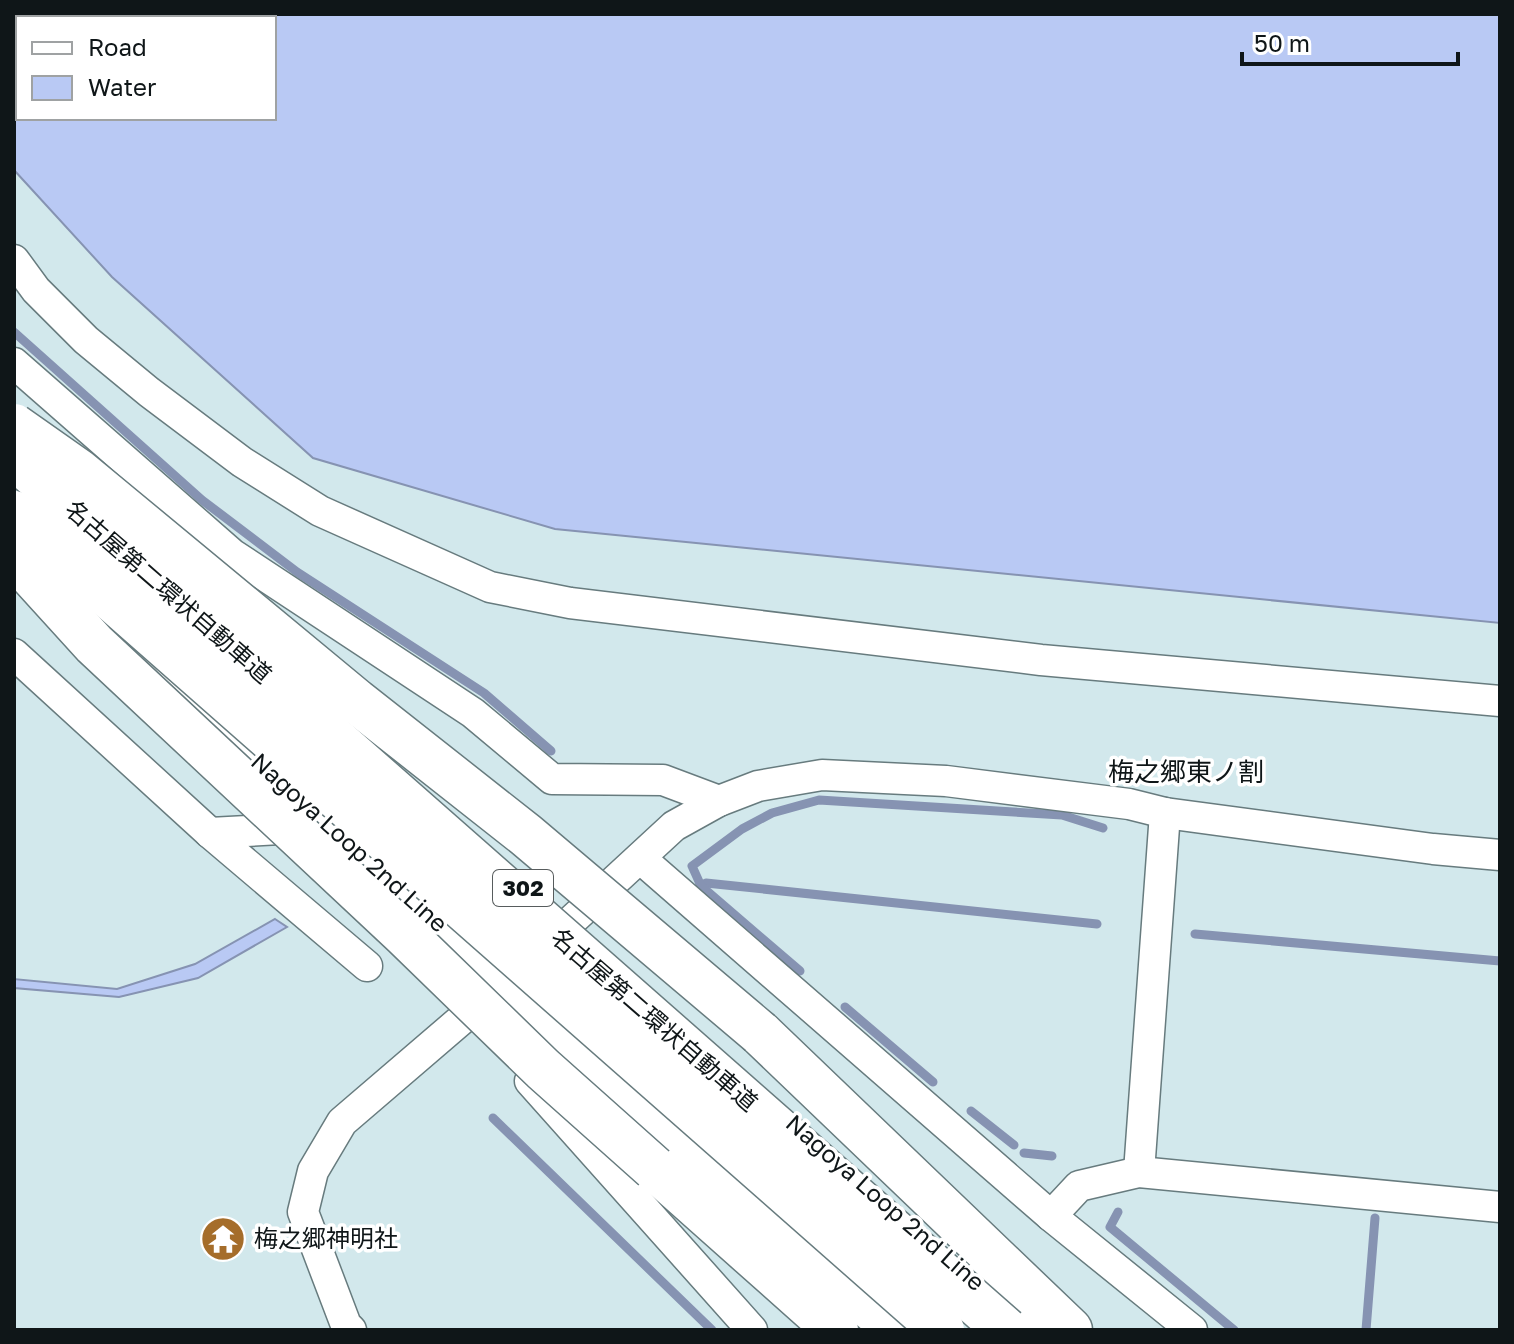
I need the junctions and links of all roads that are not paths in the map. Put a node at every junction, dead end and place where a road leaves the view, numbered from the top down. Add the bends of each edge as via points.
1 (14, 260) edge
2 (14, 270) edge
3 (36, 290) junction
4 (14, 363) edge
5 (14, 426) edge
6 (14, 440) edge
7 (14, 457) edge
8 (14, 513) edge
9 (14, 554) edge
10 (14, 654) edge
11 (1500, 701) edge
12 (719, 801) junction
13 (1165, 813) junction
14 (330, 826) junction
15 (210, 833) junction
16 (1500, 855) edge
17 (640, 858) junction
18 (566, 925) junction
19 (367, 966) dead end
20 (505, 981) junction
21 (470, 1014) junction
22 (1139, 1172) junction
23 (1500, 1207) edge
24 (1051, 1216) junction
25 (342, 1328) edge
26 (752, 1330) edge
27 (836, 1330) edge
28 (896, 1330) edge
29 (942, 1330) edge
30 (1006, 1330) edge
31 (1038, 1330) edge
32 (1070, 1330) edge
33 (1192, 1330) edge

1 - 3 street
2 - 3 street
3 - 11 street via 86,340 242,462 320,511 490,587 570,603 1041,660
4 - 12 street via 232,554 473,713 552,779 663,780
5 - 32 highway, bridge via 78,471 526,835 760,1033
6 - 18 highway, Nagoya Loop 2nd Line / 302
7 - 30 highway, 名古屋第二環状自動車道, bridge
8 - 29 highway, 名古屋第二環状自動車道, bridge
9 - 14 highway, Nagoya Loop 2nd Line
9 - 27 highway, bridge via 94,644 543,1069
10 - 15 street
12 - 13 street via 758,786 822,775 946,781
12 - 17 street via 674,826
13 - 16 street
13 - 22 street
14 - 15 street
14 - 20 highway, Nagoya Loop 2nd Line
15 - 19 street
17 - 18 street
17 - 24 street
18 - 20 street
18 - 31 highway, Nagoya Loop 2nd Line / 302 via 934,1249
20 - 21 street
20 - 28 highway, Nagoya Loop 2nd Line
21 - 25 street via 342,1122 313,1171 303,1212
21 - 26 street
22 - 23 street
22 - 24 street via 1079,1186
24 - 33 street

